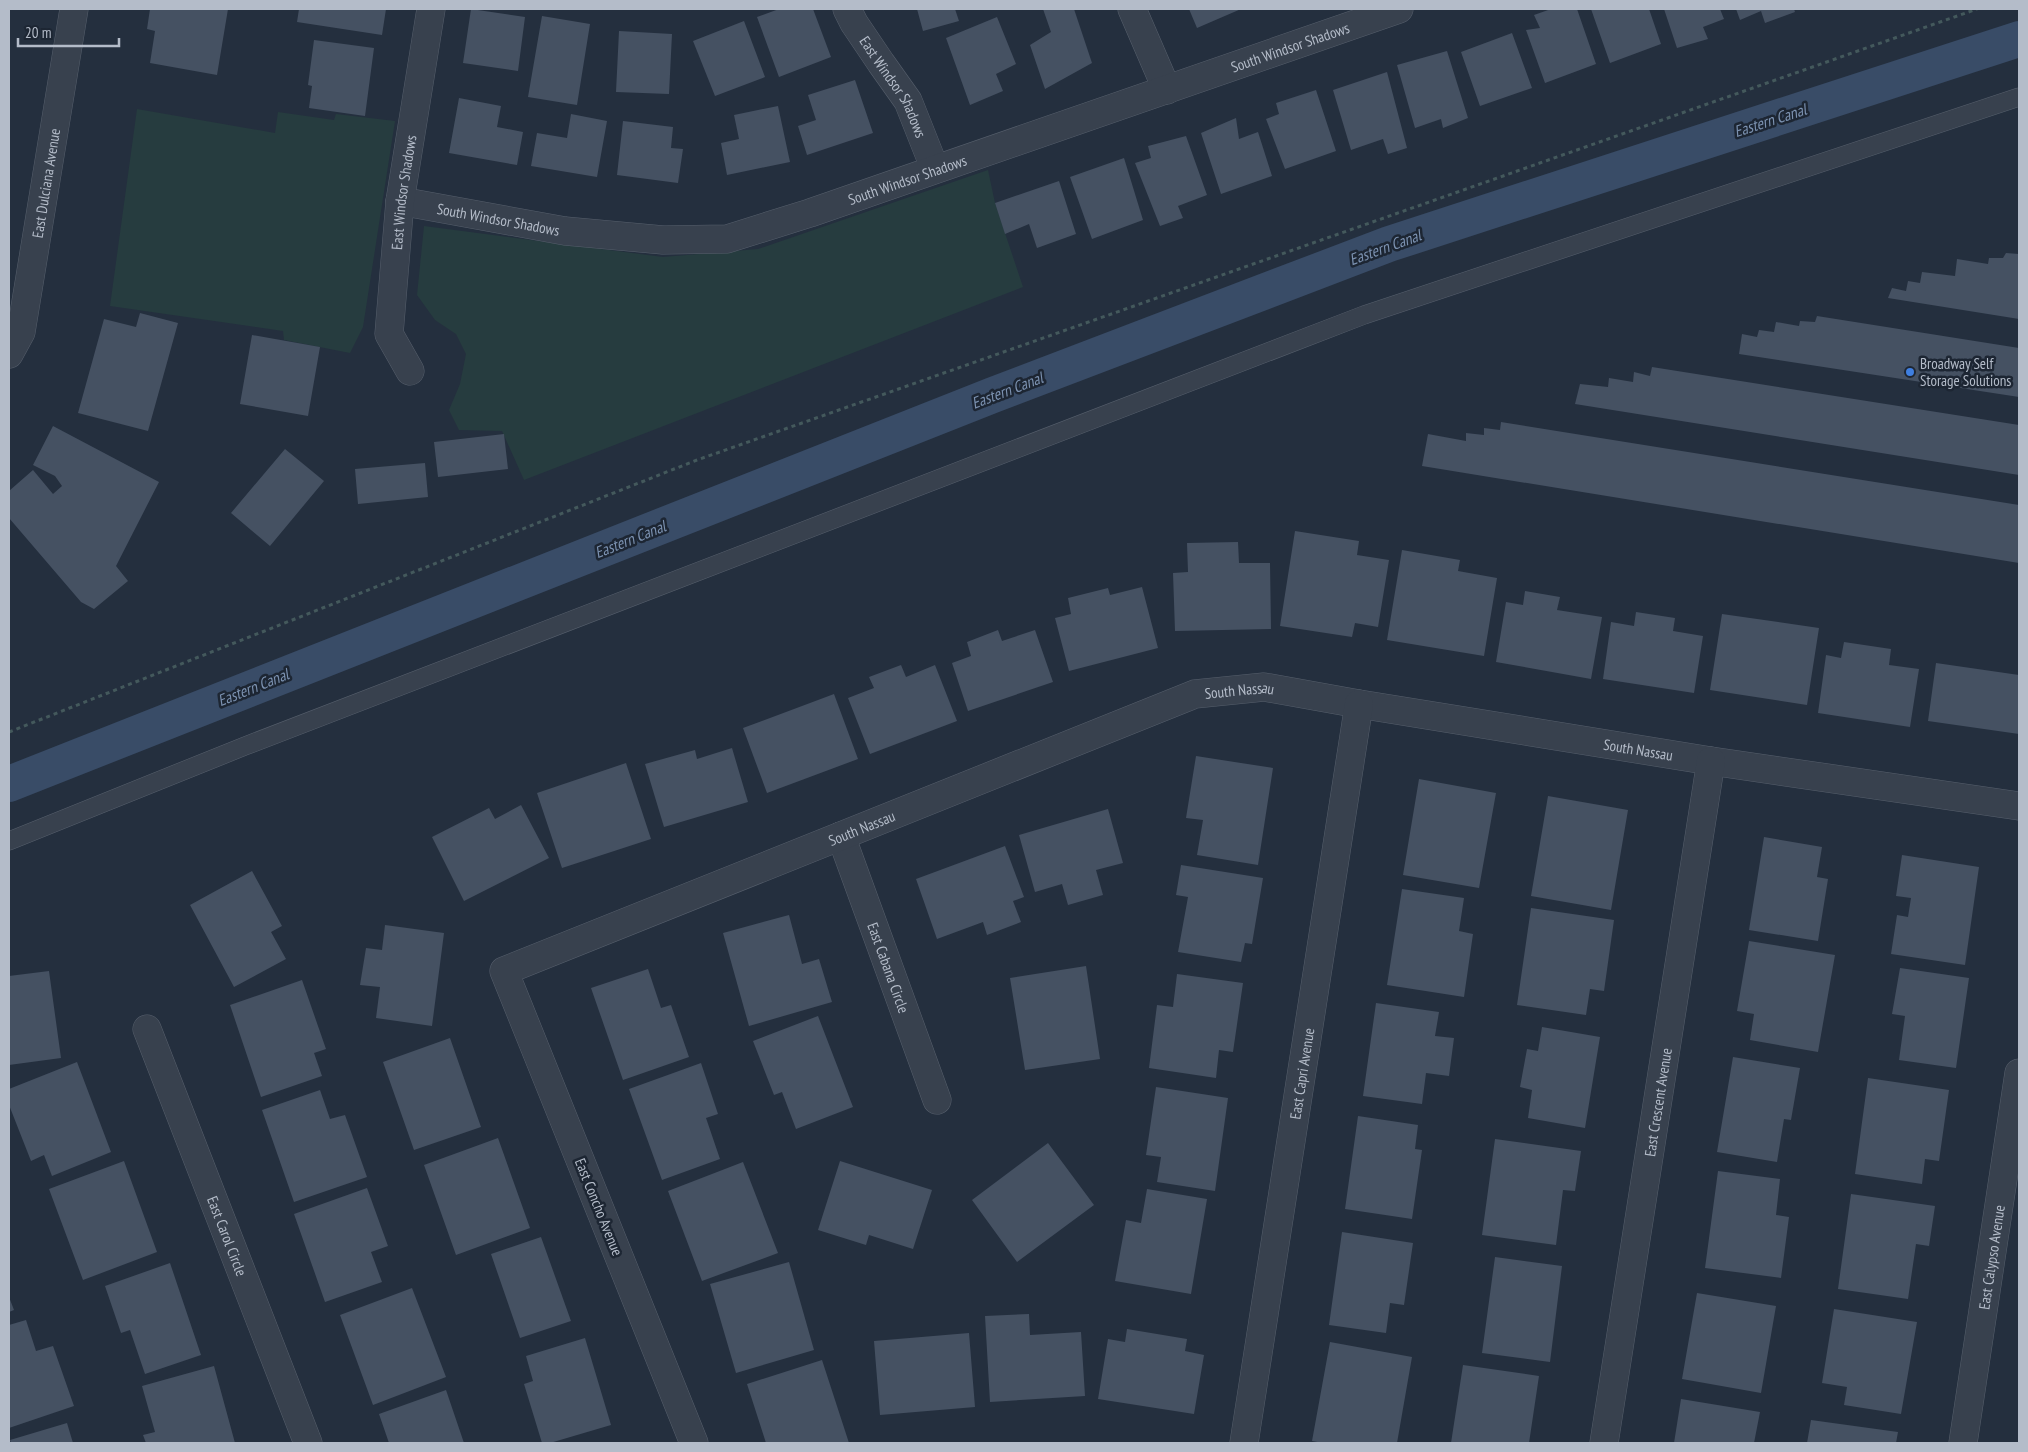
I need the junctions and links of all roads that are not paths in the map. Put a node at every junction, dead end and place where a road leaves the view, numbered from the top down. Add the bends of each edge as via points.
1 (74, 9) edge
2 (431, 9) edge
3 (847, 9) edge
4 (1132, 9) edge
5 (1399, 9) edge
6 (1167, 90) junction
7 (2019, 97) edge
8 (936, 169) junction
9 (400, 202) junction
10 (9, 354) edge
11 (410, 371) dead end
12 (1359, 704) junction
13 (1711, 761) junction
14 (2019, 806) edge
15 (841, 836) junction
16 (9, 841) edge
17 (504, 971) joint
18 (147, 1029) dead end
19 (2019, 1073) edge
20 (937, 1100) dead end
21 (308, 1443) edge
22 (694, 1443) edge
23 (1244, 1443) edge
24 (1604, 1443) edge
25 (1963, 1443) edge

1 - 10 street, East Dulciana Avenue via 21,332
2 - 9 street, East Windsor Shadows
3 - 8 street, East Windsor Shadows via 908,101
4 - 6 street
5 - 6 street, South Windsor Shadows
6 - 8 street, South Windsor Shadows
7 - 16 lane via 1364,315 245,746
8 - 9 street, South Windsor Shadows via 727,239 664,240 565,231
9 - 11 street, East Windsor Shadows via 389,334
12 - 13 street, South Nassau
12 - 15 street, South Nassau via 1264,687 1195,694
12 - 23 street, East Capri Avenue
13 - 14 street, South Nassau
13 - 24 street, East Crescent Avenue
15 - 17 street, South Nassau
15 - 20 street, East Cabana Circle
17 - 22 street, East Concho Avenue
18 - 21 street, East Carol Circle
19 - 25 street, East Calypso Avenue

